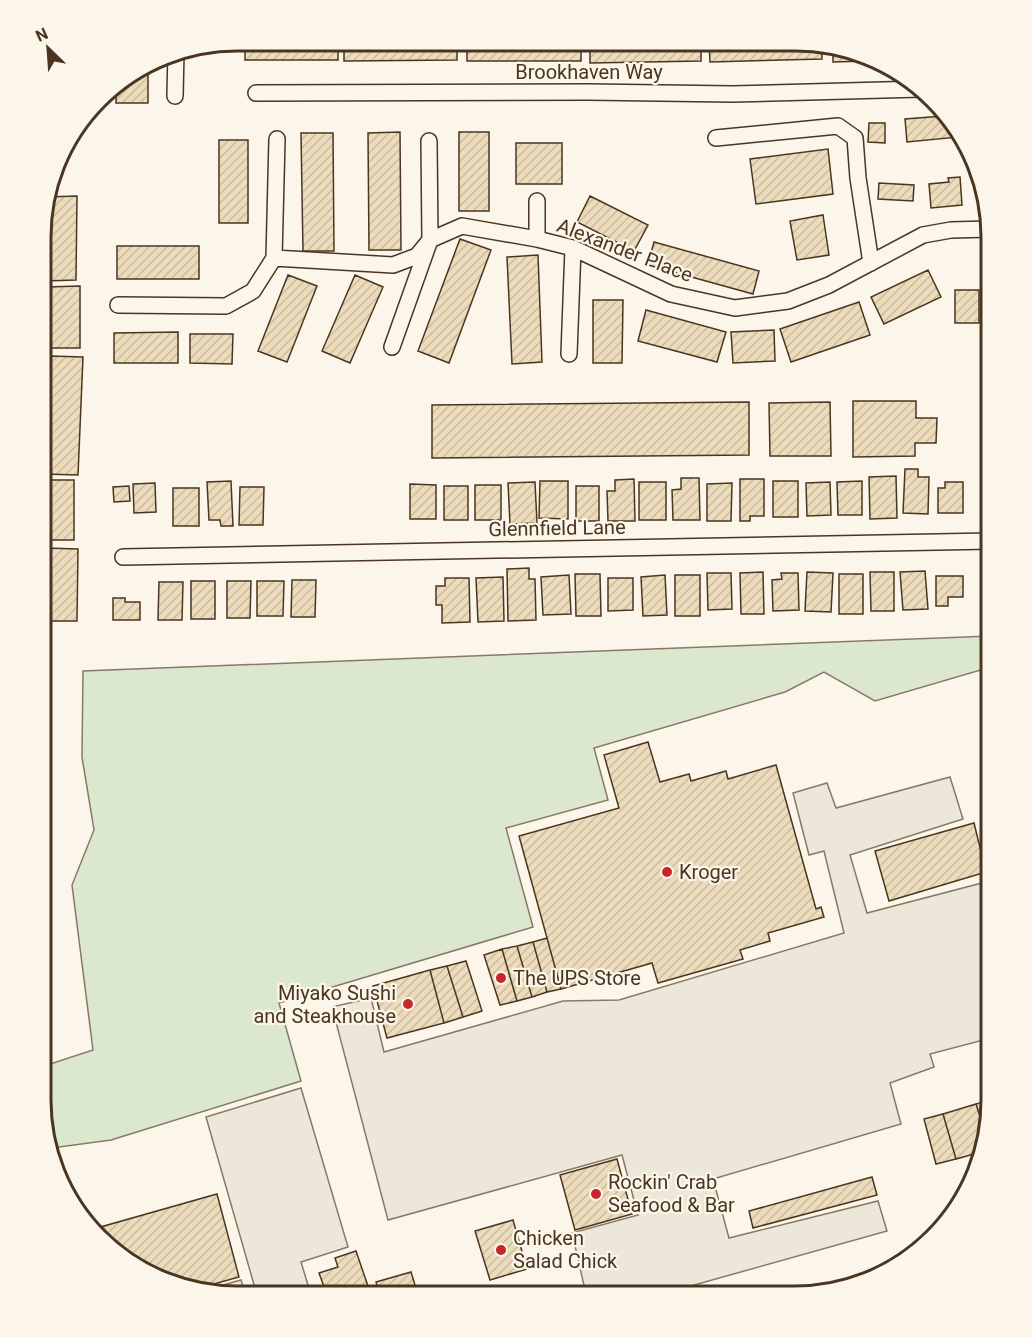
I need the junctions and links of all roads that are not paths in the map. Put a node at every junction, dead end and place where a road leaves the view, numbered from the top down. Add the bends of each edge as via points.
1 (176, 61) edge
2 (908, 89) edge
3 (256, 93) dead end
4 (175, 96) dead end
5 (716, 138) dead end
6 (278, 139) dead end
7 (429, 141) dead end
8 (537, 201) dead end
9 (980, 230) edge
10 (537, 239) junction
11 (430, 240) junction
12 (573, 248) junction
13 (274, 258) junction
14 (871, 263) junction
15 (118, 305) dead end
16 (392, 347) dead end
17 (569, 354) dead end
18 (981, 542) edge
19 (123, 557) dead end

1 - 4 street
2 - 3 street, Brookhaven Way via 732,94
5 - 14 street via 838,126 855,138
6 - 13 street
7 - 11 street
8 - 10 street
9 - 14 street, Alexander Place via 923,235
10 - 11 street, Alexander Place via 462,226
10 - 12 street, Alexander Place
11 - 13 street, Alexander Place via 417,256 393,265
11 - 16 street
12 - 14 street, Alexander Place via 670,294 735,308 788,301
12 - 17 street
13 - 15 street via 253,291 226,306
18 - 19 street, Glennfield Lane

